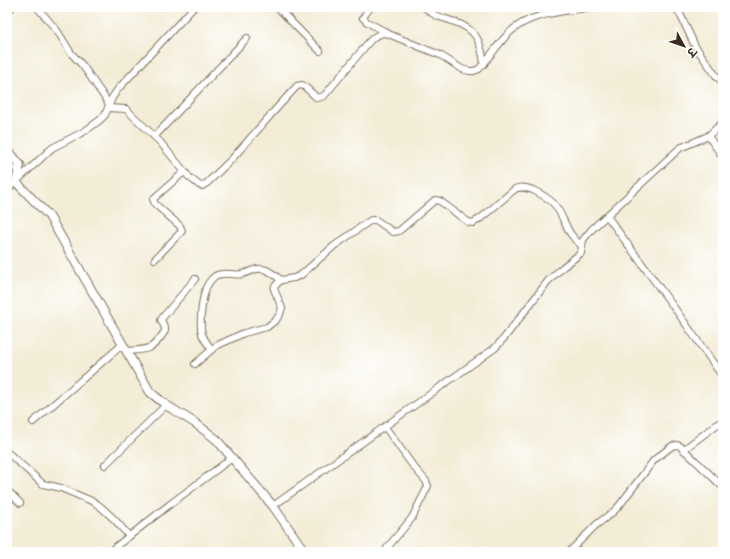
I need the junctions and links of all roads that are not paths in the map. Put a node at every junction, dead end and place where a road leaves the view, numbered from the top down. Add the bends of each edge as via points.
1 (12, 7) edge
2 (37, 7) edge
3 (194, 7) edge
4 (277, 7) edge
5 (371, 7) edge
6 (424, 7) edge
7 (591, 7) edge
8 (675, 7) edge
9 (7, 12) edge
10 (386, 33) junction
11 (247, 38) dead end
12 (320, 51) dead end
13 (484, 64) junction
14 (723, 82) edge
15 (108, 106) junction
16 (723, 122) edge
17 (155, 136) junction
18 (708, 136) junction
19 (7, 149) edge
20 (723, 157) edge
21 (184, 172) junction
22 (16, 182) junction
23 (7, 190) edge
24 (607, 216) junction
25 (582, 246) junction
26 (155, 259) dead end
27 (195, 279) dead end
28 (281, 280) junction
29 (124, 348) junction
30 (212, 350) junction
31 (195, 364) dead end
32 (723, 377) edge
33 (166, 405) junction
34 (723, 420) edge
35 (33, 422) dead end
36 (385, 427) junction
37 (683, 450) junction
38 (7, 452) edge
39 (232, 458) junction
40 (105, 465) dead end
41 (723, 487) edge
42 (7, 490) edge
43 (20, 503) dead end
44 (273, 506) junction
45 (129, 536) junction
46 (109, 552) edge
47 (305, 552) edge
48 (386, 552) edge
49 (569, 552) edge

1 - 9 street
2 - 15 street via 83,66
3 - 15 street via 118,89
4 - 12 street
5 - 10 street via 363,18
6 - 13 street via 438,16 470,29 480,43
7 - 13 street via 534,18 521,24 509,32
8 - 14 street via 695,46
10 - 13 street via 440,55 462,69 474,71
10 - 21 street via 373,38 324,96 317,98 304,86 297,86 232,160 207,183 199,185
11 - 17 street
15 - 17 street via 126,109
15 - 22 street via 100,120 52,148
16 - 18 street
17 - 21 street
18 - 20 street
18 - 24 street via 680,148
19 - 22 street via 20,166
21 - 26 street via 153,199 182,231
22 - 23 street
22 - 29 street via 49,216
24 - 25 street via 585,237
24 - 32 street
25 - 28 street via 572,237 551,201 531,190 518,188 473,223 437,200 432,201 396,233 372,220 334,246 301,275
25 - 36 street via 581,253 548,281 500,344
27 - 29 street via 161,320 165,331 157,342 143,350
28 - 30 street via 274,289 282,308 276,320 267,327 240,335
28 - 30 street via 270,271 259,268 240,275 222,274 210,282 202,304 201,329
29 - 33 street via 150,392
29 - 35 street
30 - 31 street
33 - 39 street via 206,430
33 - 40 street
34 - 37 street
36 - 44 street
36 - 48 street via 428,486 412,518
37 - 41 street
37 - 49 street via 674,445 654,460 619,506
38 - 45 street via 43,484 61,488 101,507
39 - 44 street
39 - 45 street
42 - 43 street
44 - 47 street
45 - 46 street

